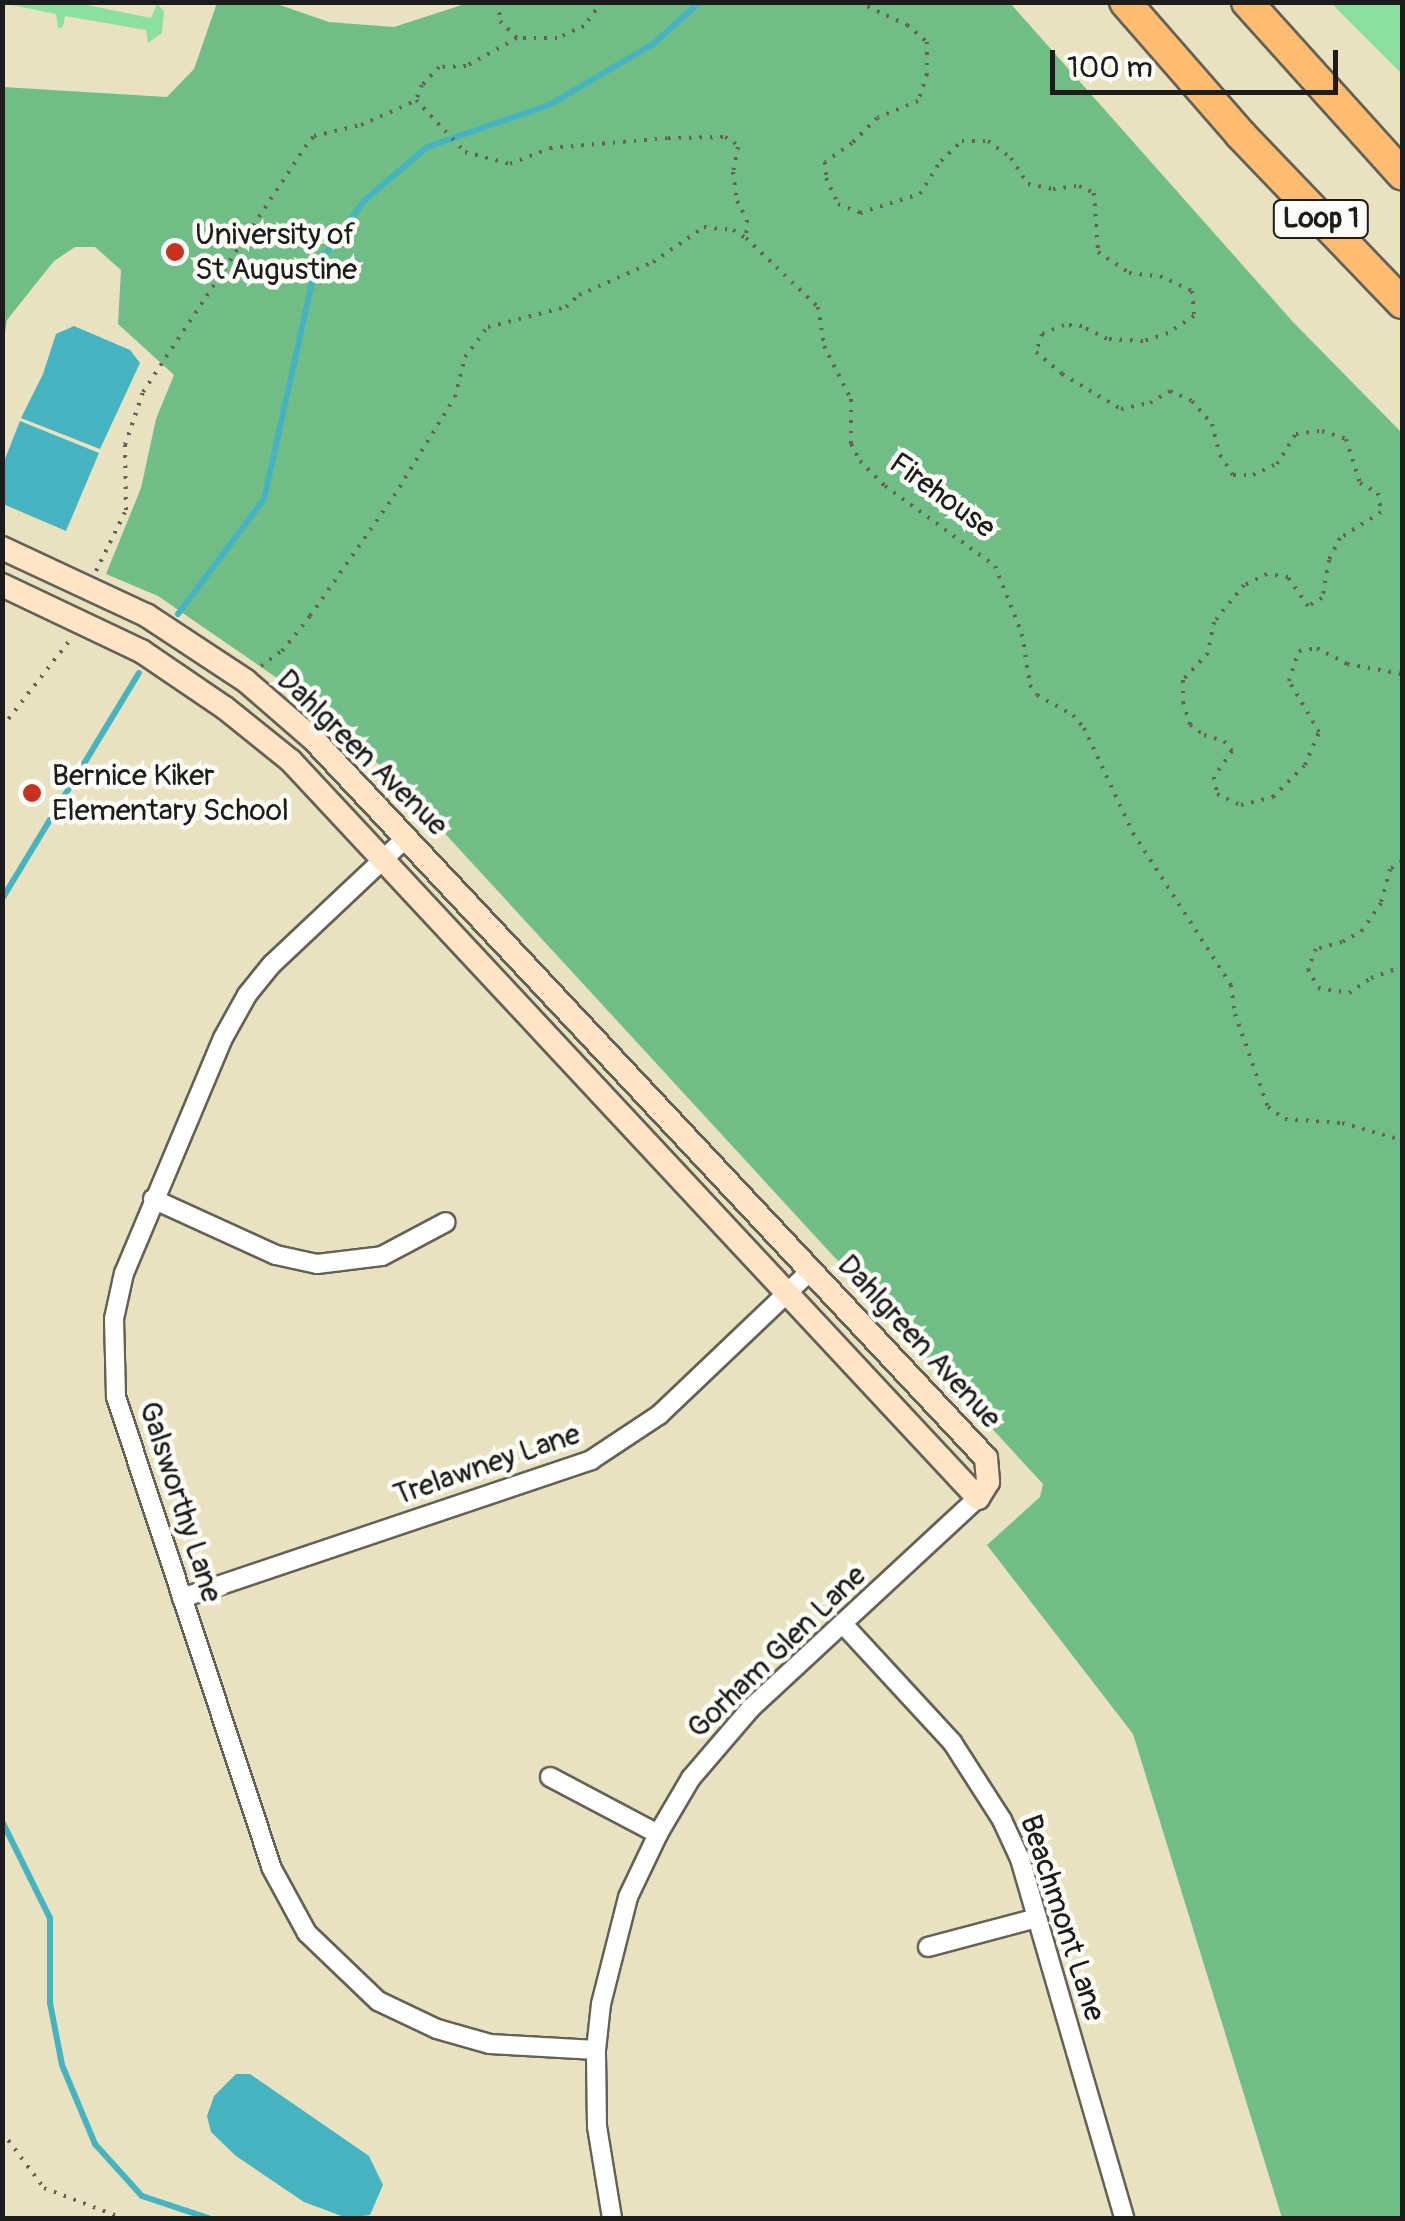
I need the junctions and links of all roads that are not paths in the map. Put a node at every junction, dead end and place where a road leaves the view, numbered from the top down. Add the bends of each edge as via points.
1 (1125, 2) edge
2 (1248, 2) edge
3 (1402, 174) edge
4 (1402, 303) edge
5 (2, 548) edge
6 (2, 585) edge
7 (407, 836) junction
8 (381, 860) junction
9 (153, 1200) junction
10 (446, 1222) dead end
11 (811, 1270) junction
12 (788, 1293) junction
13 (978, 1498) junction
14 (182, 1598) junction
15 (842, 1624) junction
16 (550, 1777) dead end
17 (658, 1834) junction
18 (1036, 1918) junction
19 (928, 1947) dead end
20 (596, 2050) junction
21 (612, 2218) edge
22 (1124, 2218) edge

1 - 4 highway, Loop 1
2 - 3 highway, Loop 1
5 - 7 street, Dahlgreen Avenue via 118,600 217,661 314,740
6 - 8 street, Dahlgreen Avenue via 142,651 261,735
7 - 8 street, Galsworthy Lane
7 - 11 street, Dahlgreen Avenue
8 - 9 street, Galsworthy Lane via 299,935 247,995
8 - 12 street, Dahlgreen Avenue
9 - 10 street via 276,1255 317,1264 382,1256
9 - 14 street, Galsworthy Lane via 118,1296 114,1371 122,1420
11 - 12 street, Trelawney Lane
11 - 13 street, Dahlgreen Avenue via 986,1458 988,1482
12 - 13 street, Dahlgreen Avenue
12 - 14 street, Trelawney Lane via 659,1416 592,1460
13 - 15 street, Gorham Glen Lane
14 - 20 street, Galsworthy Lane via 271,1867 307,1933 331,1960 378,2001 436,2030 490,2044
15 - 17 street, Gorham Glen Lane via 725,1735
15 - 18 street, Beachmont Lane via 970,1766 1020,1858
16 - 17 street
17 - 20 street, Gorham Glen Lane via 618,1931
18 - 19 street
18 - 22 street, Beachmont Lane
20 - 21 street, Gorham Glen Lane via 600,2160

